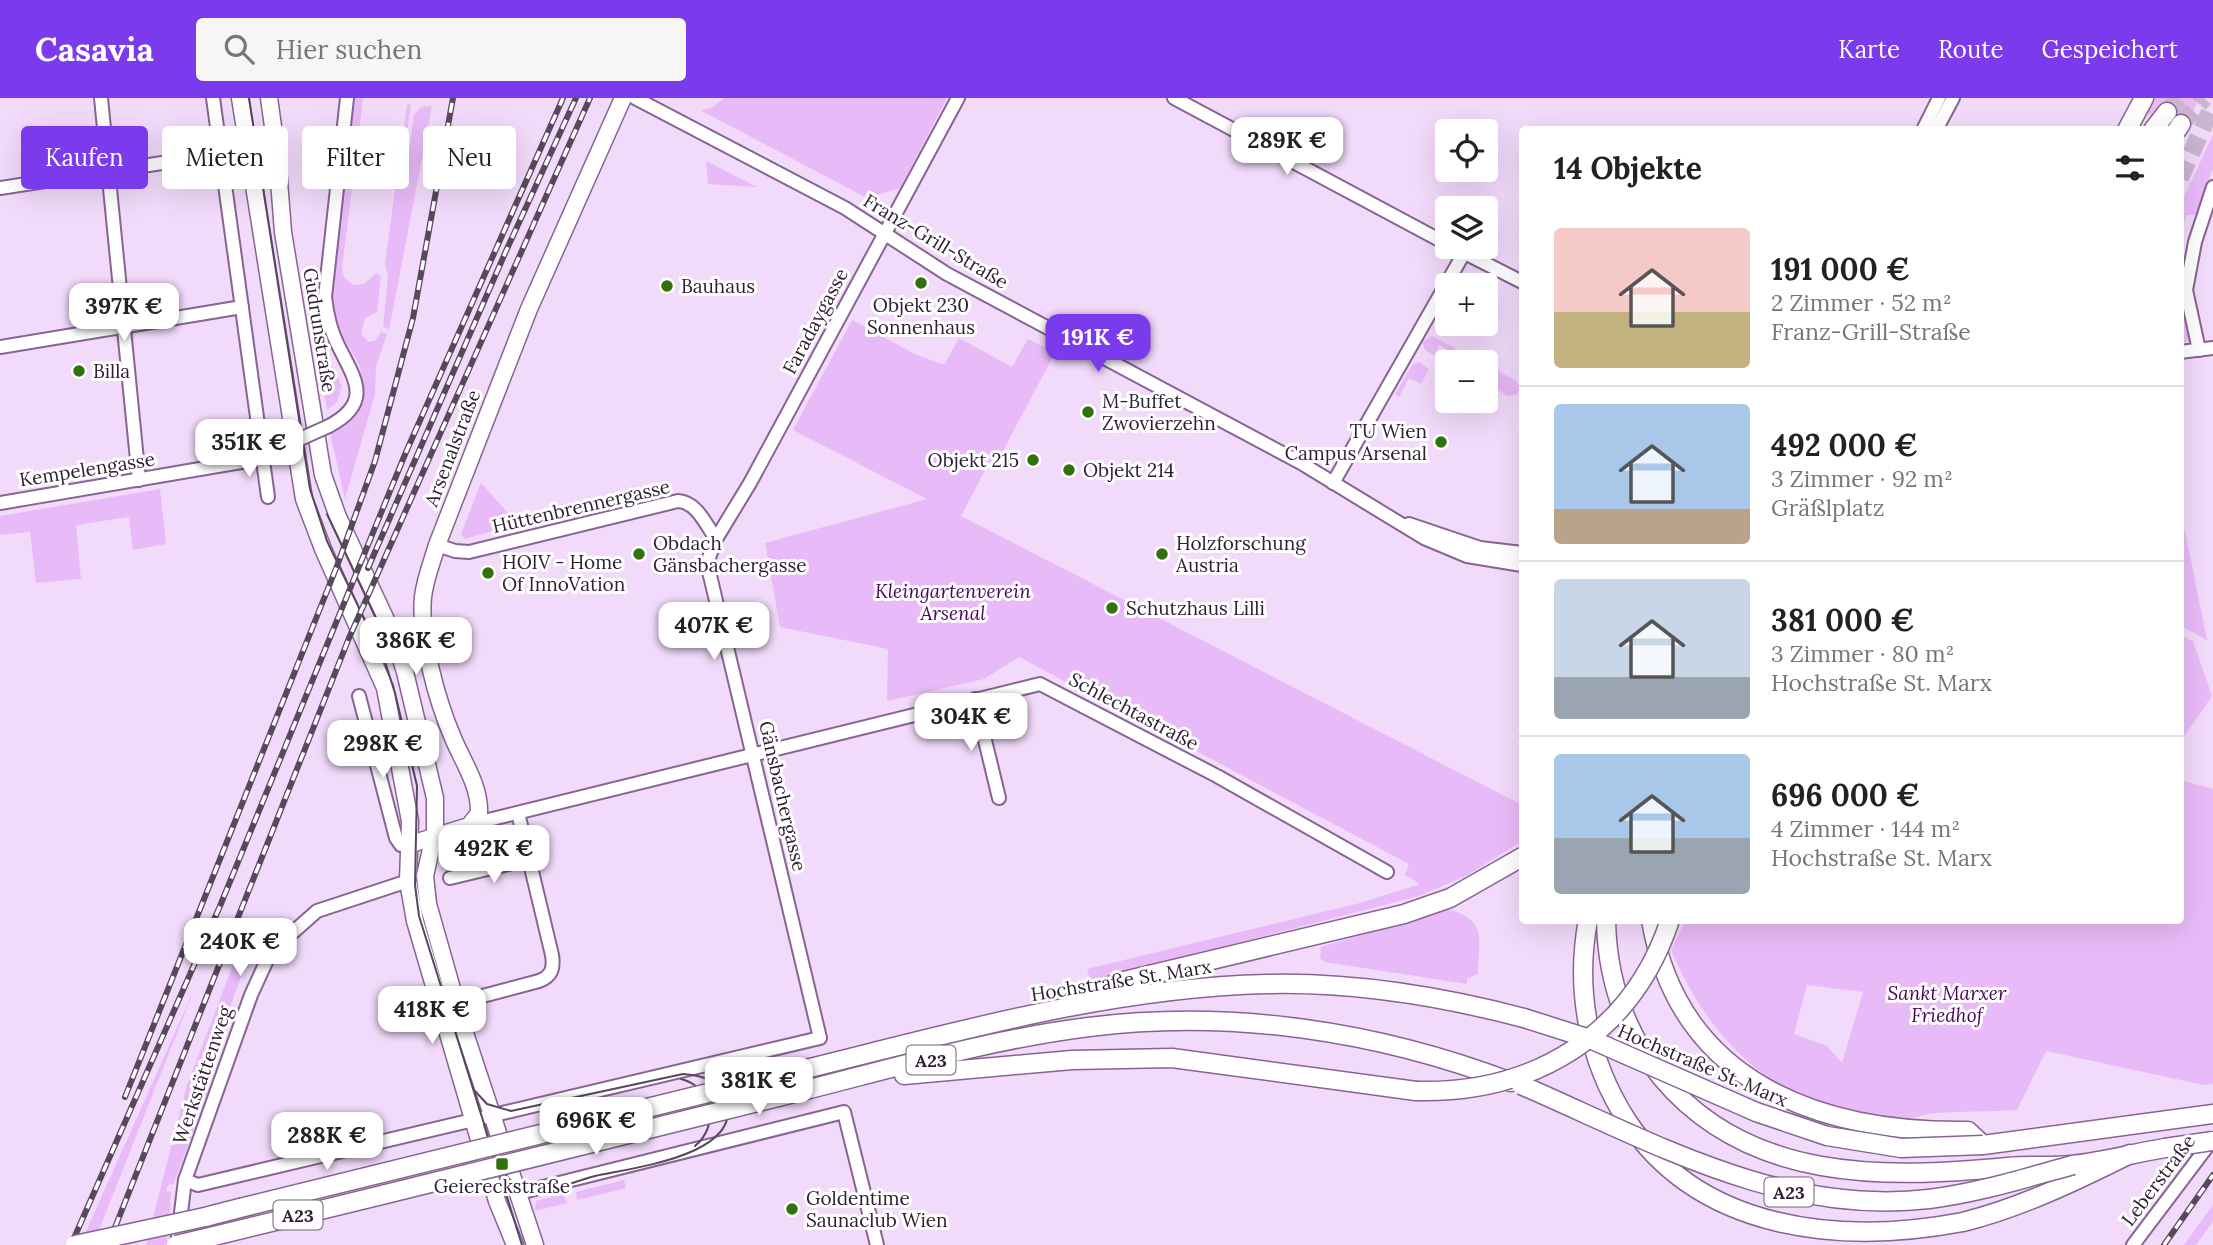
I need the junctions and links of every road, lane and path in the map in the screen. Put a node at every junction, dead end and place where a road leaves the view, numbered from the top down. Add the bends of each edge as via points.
1 (101, 98) edge
2 (213, 98) edge
3 (240, 98) edge
4 (269, 98) edge
5 (347, 98) edge
6 (623, 98) edge
7 (635, 98) edge
8 (958, 98) edge
9 (1174, 98) edge
10 (1939, 98) edge
11 (1953, 98) edge
12 (2144, 98) edge
13 (2167, 111) tunnel mouth
14 (104, 126) edge
15 (216, 126) edge
16 (1925, 126) edge
17 (1939, 126) edge
18 (2129, 126) edge
19 (2156, 126) edge
20 (21, 185) edge
21 (2213, 187) edge
22 (0, 188) edge
23 (110, 189) edge
24 (225, 189) edge
25 (884, 233) junction
26 (1435, 238) edge
27 (1453, 259) edge
28 (1476, 259) edge
29 (1519, 280) edge
30 (242, 307) junction
31 (124, 326) junction
32 (0, 347) edge
33 (2213, 348) edge
34 (2199, 350) junction
35 (2184, 352) edge
36 (263, 456) junction
37 (139, 480) junction
38 (1333, 483) junction
39 (268, 497) dead end
40 (0, 503) edge
41 (1399, 522) junction
42 (716, 539) junction
43 (437, 545) junction
44 (1519, 554) edge
45 (707, 563) joint
46 (1519, 565) edge
47 (359, 696) dead end
48 (975, 699) junction
49 (754, 754) junction
50 (999, 798) dead end
51 (518, 813) junction
52 (472, 824) junction
53 (435, 835) junction
54 (411, 844) junction
55 (529, 859) junction
56 (1519, 859) edge
57 (1387, 872) dead end
58 (450, 878) dead end
59 (408, 881) junction
60 (1588, 924) edge
61 (1606, 924) edge
62 (1652, 924) edge
63 (1668, 924) edge
64 (456, 1003) junction
65 (1040, 1013) junction
66 (849, 1080) junction
67 (2213, 1114) edge
68 (494, 1115) junction
69 (474, 1121) junction
70 (2213, 1140) edge
71 (1983, 1145) junction
72 (2130, 1154) junction
73 (2073, 1166) junction
74 (185, 1180) junction
75 (519, 1193) junction
76 (75, 1245) edge
77 (177, 1245) edge
78 (516, 1245) edge
79 (535, 1245) edge
80 (877, 1245) edge
81 (2133, 1245) edge

1 - 14 street
2 - 15 street
3 - 54 main road via 304,499 385,688 409,810
4 - 53 main road, Gudrunstraße via 283,232 323,475 400,654 433,786
5 - 36 street, Kempelengasse, bridge via 325,297 331,329 356,376 354,401 346,415 329,426
6 - 43 main road, Arsenalstraße via 529,310
7 - 25 street, Franz-Grill-Straße
8 - 25 street, Faradaygasse
9 - 26 street
10 - 16 street
11 - 17 street
12 - 18 highway
13 - 19 highway
20 - 22 street
21 - 34 street via 2186,290
23 - 31 street
24 - 30 street
25 - 38 street, Franz-Grill-Straße via 947,274
25 - 42 street, Faradaygasse
27 - 38 street
28 - 29 street
30 - 31 street
30 - 36 street
31 - 32 street
31 - 37 street
33 - 34 street
34 - 35 street
36 - 37 street, Kempelengasse
36 - 39 street
37 - 40 street, Kempelengasse
38 - 41 street, Franz-Grill-Straße
41 - 44 street, Franz-Grill-Straße via 1480,548
41 - 46 street, Franz-Grill-Straße via 1452,551
42 - 43 street, Hüttenbrennergasse via 687,501 465,552
42 - 45 street, Faradaygasse
43 - 52 main road, Arsenalstraße via 424,596 424,633 445,715 478,797 479,813
45 - 49 street, Gänsbachergasse
47 - 54 street via 396,838 401,845
48 - 49 street, Schlechtastraße
48 - 50 street
48 - 57 street, Schlechtastraße via 1040,684
49 - 51 street, Schlechtastraße
49 - 68 street, Gänsbachergasse via 820,1038
51 - 52 street, Schlechtastraße
51 - 55 street
52 - 53 main road
53 - 54 main road
53 - 64 main road, Gudrunstraße via 425,882
54 - 59 main road
55 - 58 street
55 - 64 street via 552,955 551,974
56 - 65 highway via 1426,908 1124,981
59 - 69 main road via 415,921
59 - 74 street, Werkstättenweg via 317,911 272,954 251,995
60 - 72 highway via 1583,971 1588,1028 1605,1080 1633,1130 1670,1170 1711,1200 1781,1228 1836,1236 1909,1233 1962,1223 2069,1185
61 - 73 highway, bridge via 1616,992 1632,1032 1654,1068 1689,1106 1729,1135 1811,1165 1891,1174
62 - 71 highway via 1666,973 1688,1013 1713,1047 1749,1078 1781,1098 1833,1117 1911,1130 1968,1131
63 - 66 highway, bridge via 1639,985 1600,1030 1546,1066 1491,1086 1416,1091 1227,1063 1121,1058
64 - 68 main road
65 - 71 highway, Hochstraße St. Marx / A23, bridge via 1147,994 1237,985 1395,991 1489,1009 1559,1029 1623,1052 1756,1112 1827,1136 1901,1147
65 - 76 highway, Hochstraße St. Marx / A23, bridge
66 - 73 highway, A23, bridge via 1054,1032 1124,1024 1231,1022 1325,1032 1448,1060 1521,1086 1713,1170 1817,1197 1927,1199
66 - 77 highway, A23, bridge
67 - 71 highway, Hochstraße St. Marx / A23
68 - 69 street
68 - 75 main road
69 - 74 street via 198,1185
69 - 78 main road via 499,1208
70 - 72 highway, A23, bridge
70 - 81 street, Leberstraße
72 - 73 highway, A23
74 - 77 street, Werkstättenweg
75 - 79 main road
75 - 80 street via 844,1112

